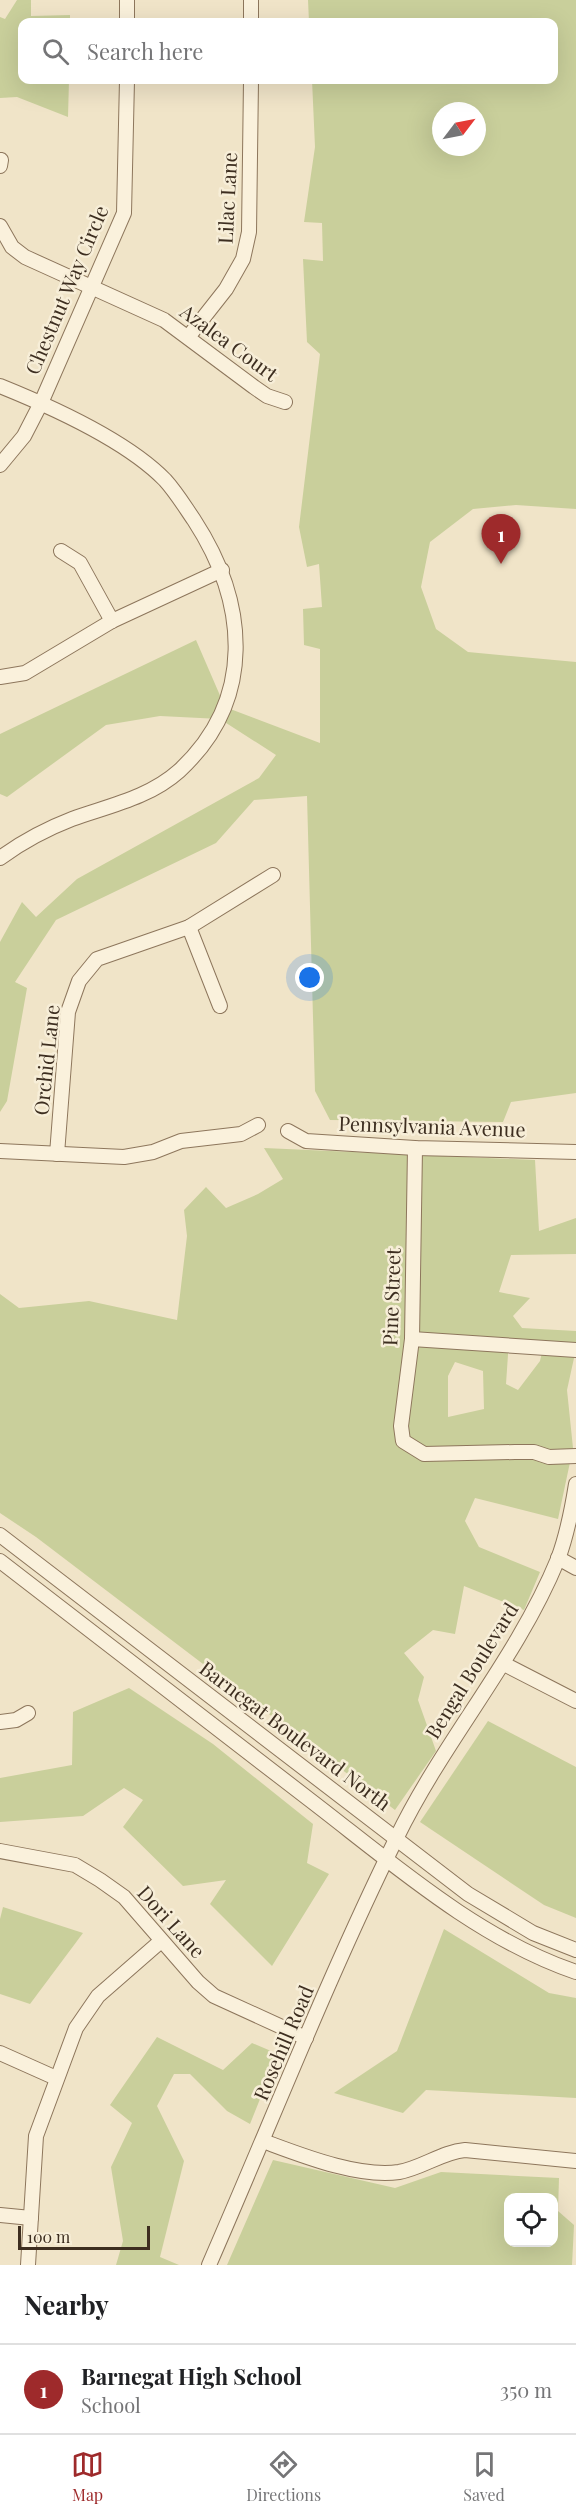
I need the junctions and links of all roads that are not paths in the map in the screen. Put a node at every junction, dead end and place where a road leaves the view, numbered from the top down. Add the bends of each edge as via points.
1 (127, 0) edge
2 (252, 0) edge
3 (128, 18) edge
4 (251, 18) edge
5 (127, 84) edge
6 (251, 84) edge
7 (1, 160) edge
8 (0, 166) edge
9 (0, 226) edge
10 (90, 288) junction
11 (189, 336) junction
12 (0, 386) edge
13 (285, 402) dead end
14 (41, 403) junction
15 (0, 465) edge
16 (61, 551) dead end
17 (222, 570) junction
18 (112, 621) junction
19 (0, 677) edge
20 (0, 858) edge
21 (273, 875) dead end
22 (189, 927) junction
23 (220, 1006) dead end
24 (258, 1125) dead end
25 (288, 1131) dead end
26 (415, 1148) junction
27 (0, 1151) edge
28 (576, 1152) edge
29 (57, 1154) junction
30 (412, 1339) junction
31 (576, 1350) edge
32 (576, 1456) edge
33 (576, 1484) edge
34 (0, 1535) edge
35 (558, 1558) junction
36 (0, 1561) edge
37 (576, 1568) edge
38 (504, 1664) junction
39 (576, 1701) edge
40 (28, 1713) dead end
41 (0, 1722) edge
42 (396, 1838) junction
43 (0, 1851) edge
44 (387, 1860) junction
45 (161, 1941) junction
46 (576, 1950) edge
47 (576, 1972) edge
48 (306, 2038) junction
49 (0, 2053) edge
50 (56, 2078) junction
51 (263, 2141) junction
52 (576, 2162) edge
53 (0, 2215) edge
54 (31, 2218) junction
55 (28, 2265) edge
56 (208, 2265) edge

1 - 3 street
2 - 4 street
5 - 10 street, Chestnut Way Circle via 124,213
6 - 11 street, Lilac Lane via 249,232 243,260
7 - 8 street
9 - 10 street, Azalea Court via 12,247 25,257
10 - 11 street, Azalea Court via 164,320
10 - 14 street, Chestnut Way Circle
11 - 13 street, Azalea Court via 267,396
12 - 14 street
14 - 15 street, Chestnut Way Circle via 24,436
14 - 17 street via 100,435 165,480
16 - 18 street via 80,563
17 - 18 street
17 - 20 street via 235,620 234,670 223,711 198,752 162,786 52,828
18 - 19 street via 25,673
21 - 22 street, Orchid Lane
22 - 23 street
22 - 29 street, Orchid Lane via 97,959 79,981 68,1012
24 - 29 street via 242,1134 181,1141 153,1152 124,1157
25 - 26 street, Pennsylvania Avenue via 306,1141
26 - 28 street, Pennsylvania Avenue
26 - 30 street, Pine Street
27 - 29 street
30 - 31 street
30 - 32 street, Pine Street via 400,1426 406,1444 424,1454 534,1452 549,1457
33 - 35 street, Bengal Boulevard
34 - 42 street, Barnegat Boulevard North
35 - 37 street
35 - 38 street, Bengal Boulevard
36 - 44 street, Barnegat Boulevard North
38 - 39 street
38 - 42 street, Bengal Boulevard via 436,1765
40 - 41 street
42 - 44 street, Rosehill Road
42 - 46 street, Barnegat Boulevard North via 492,1909 533,1933
43 - 45 street, Dori Lane via 75,1865 124,1897
44 - 47 street, Barnegat Boulevard North via 477,1924 525,1951
44 - 48 street, Rosehill Road
45 - 48 street, Dori Lane via 214,1996
45 - 50 street via 86,2011
48 - 51 street, Rosehill Road
49 - 50 street
50 - 54 street via 36,2136
51 - 52 street via 321,2163 388,2172 465,2150
51 - 56 street, Rosehill Road
53 - 54 street
54 - 55 street

